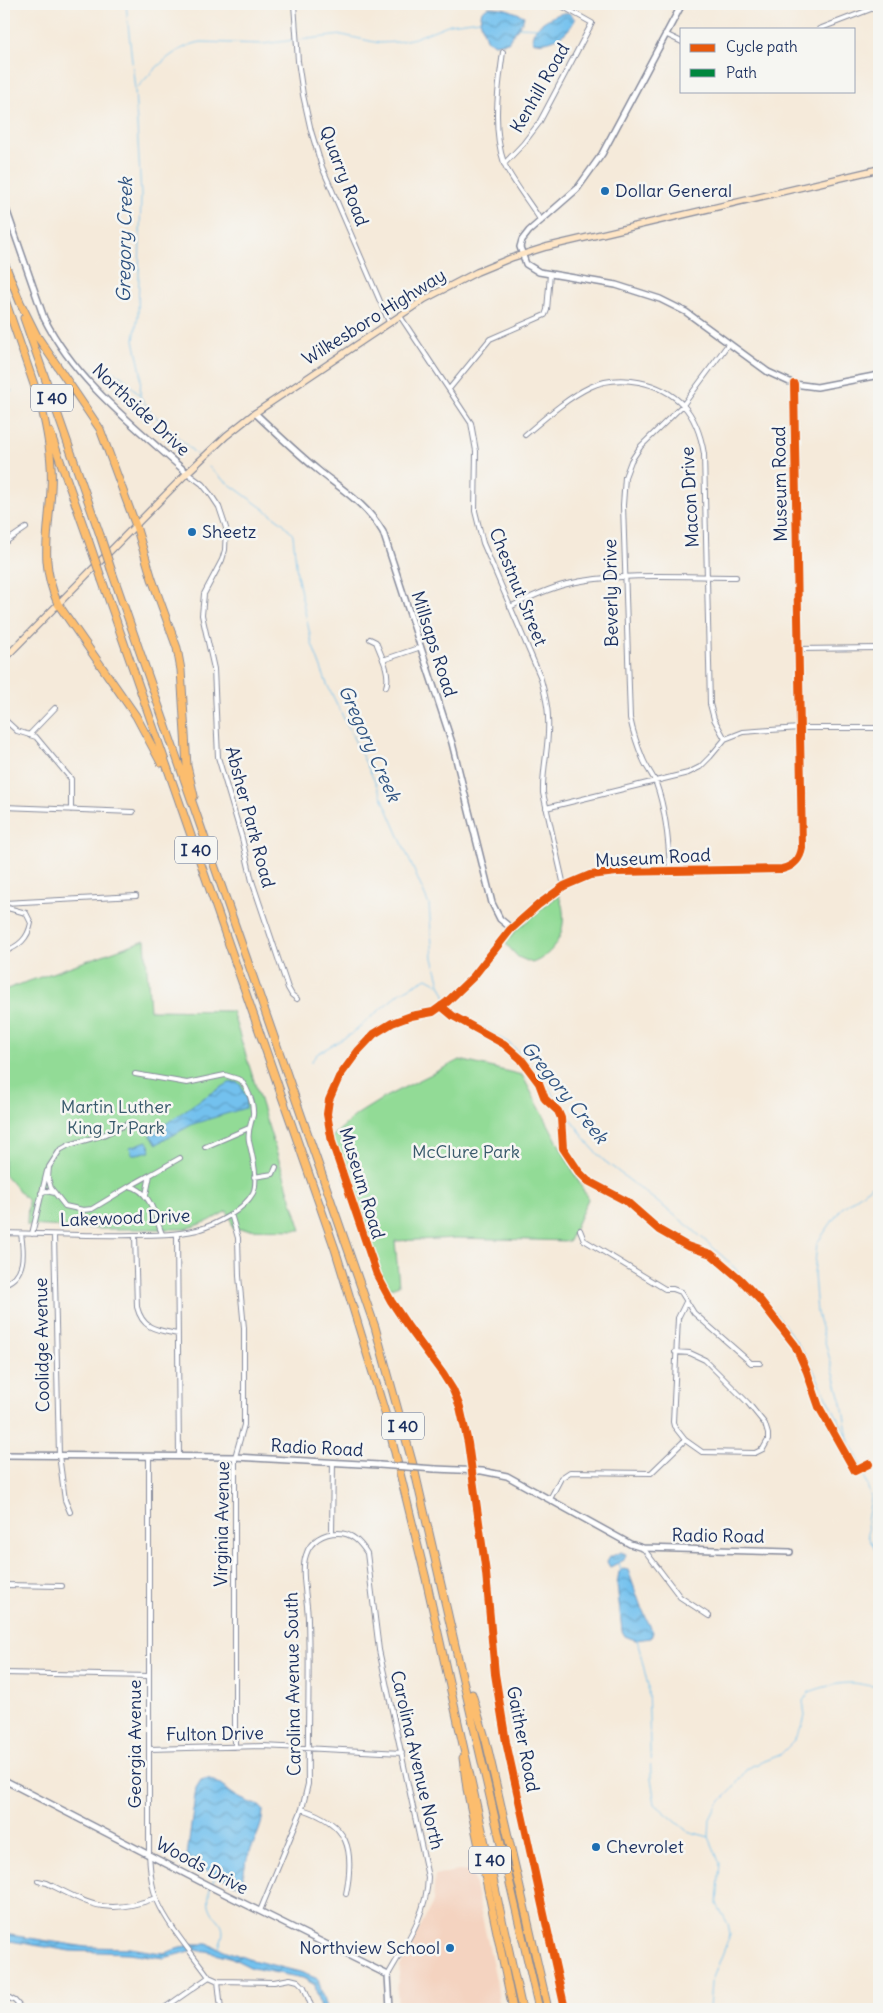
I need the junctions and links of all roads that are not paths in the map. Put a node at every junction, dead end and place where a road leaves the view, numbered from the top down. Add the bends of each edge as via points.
1 (294, 4) edge
2 (558, 4) edge
3 (682, 4) edge
4 (866, 4) edge
5 (879, 6) edge
6 (869, 10) junction
7 (822, 28) edge
8 (665, 34) junction
9 (680, 41) edge
10 (503, 52) dead end
11 (504, 164) junction
12 (879, 169) edge
13 (4, 203) edge
14 (541, 221) junction
15 (522, 254) junction
16 (5, 264) edge
17 (550, 274) junction
18 (4, 297) edge
19 (400, 316) junction
20 (389, 322) junction
21 (729, 343) junction
22 (879, 375) edge
23 (794, 384) junction
24 (450, 388) junction
25 (794, 394) joint
26 (41, 405) junction
27 (683, 405) junction
28 (255, 413) junction
29 (525, 435) dead end
30 (188, 473) junction
31 (136, 526) junction
32 (26, 528) dead end
33 (4, 543) edge
34 (625, 577) junction
35 (707, 577) junction
36 (736, 577) dead end
37 (58, 604) junction
38 (510, 607) junction
39 (370, 639) dead end
40 (421, 647) junction
41 (879, 648) edge
42 (798, 650) junction
43 (4, 659) edge
44 (383, 660) junction
45 (386, 687) dead end
46 (55, 708) dead end
47 (4, 719) edge
48 (800, 728) junction
49 (879, 728) edge
50 (29, 735) junction
51 (725, 739) junction
52 (655, 782) junction
53 (179, 801) junction
54 (4, 807) edge
55 (546, 808) junction
56 (71, 810) junction
57 (133, 812) dead end
58 (212, 858) junction
59 (670, 872) junction
60 (564, 886) junction
61 (136, 896) dead end
62 (4, 905) edge
63 (511, 928) junction
64 (4, 952) edge
65 (297, 1000) dead end
66 (135, 1074) dead end
67 (127, 1124) dead end
68 (249, 1128) junction
69 (205, 1147) dead end
70 (180, 1158) dead end
71 (48, 1166) junction
72 (276, 1167) dead end
73 (150, 1175) junction
74 (254, 1177) junction
75 (130, 1186) junction
76 (41, 1193) junction
77 (56, 1193) junction
78 (146, 1194) junction
79 (231, 1214) junction
80 (580, 1230) dead end
81 (4, 1233) edge
82 (21, 1234) junction
83 (32, 1234) junction
84 (162, 1234) junction
85 (177, 1234) junction
86 (54, 1235) junction
87 (136, 1235) junction
88 (4, 1284) edge
89 (686, 1302) junction
90 (178, 1334) junction
91 (675, 1352) junction
92 (760, 1363) dead end
93 (685, 1440) junction
94 (4, 1455) edge
95 (59, 1455) junction
96 (150, 1456) junction
97 (179, 1456) junction
98 (235, 1457) junction
99 (333, 1462) junction
100 (472, 1471) junction
101 (550, 1499) junction
102 (70, 1512) dead end
103 (332, 1533) junction
104 (643, 1548) junction
105 (790, 1552) dead end
106 (4, 1585) edge
107 (62, 1586) dead end
108 (709, 1616) dead end
109 (453, 1632) junction
110 (4, 1673) edge
111 (150, 1676) junction
112 (456, 1711) junction
113 (235, 1747) junction
114 (149, 1749) junction
115 (307, 1749) junction
116 (402, 1753) junction
117 (4, 1780) edge
118 (302, 1809) junction
119 (149, 1853) junction
120 (38, 1881) dead end
121 (346, 1894) dead end
122 (156, 1898) junction
123 (260, 1912) junction
124 (388, 1975) junction
125 (209, 1977) junction
126 (218, 1981) junction
127 (4, 1995) edge
128 (312, 2008) dead end
129 (22, 2009) edge
130 (163, 2009) edge
131 (221, 2009) edge
132 (390, 2009) edge
133 (512, 2009) edge
134 (522, 2009) edge
135 (539, 2009) edge
136 (548, 2009) edge
137 (565, 2009) edge

1 - 20 street, Quarry Road via 298,59 311,131 322,167
2 - 11 street, Kenhill Road via 592,22 540,123
3 - 8 street
4 - 6 street
5 - 6 street
6 - 7 street
8 - 9 street
8 - 14 street via 602,154 577,189
10 - 11 street via 498,122
11 - 14 street
12 - 15 main road, Wilkesboro Highway
13 - 30 street, Northside Drive via 52,334 94,388
14 - 15 street via 522,240
15 - 17 street via 530,268
15 - 19 main road, Wilkesboro Highway via 450,284
16 - 31 highway via 37,336 100,429
16 - 58 highway, I 40, bridge
17 - 21 street via 616,285 660,299 686,312
17 - 24 street via 545,315 490,339
18 - 26 highway, I 40
19 - 20 main road, Wilkesboro Highway
19 - 24 street, Chestnut Street
20 - 28 main road, Wilkesboro Highway
21 - 23 street via 768,372
21 - 27 street, Beverly Drive
22 - 23 street via 817,387
23 - 25 street
24 - 38 street, Chestnut Street via 474,432 478,528
25 - 42 street, Museum Road
26 - 37 highway via 51,460 46,568
26 - 53 highway, I 40, bridge
27 - 29 street, Macon Drive via 653,386 634,381 605,382 590,387 565,403
27 - 34 street, Beverly Drive via 641,446 625,477
27 - 35 street, Macon Drive via 695,422 704,454
28 - 30 main road, Wilkesboro Highway
28 - 40 street, Millsaps Road via 375,518 386,539
30 - 31 main road, Wilkesboro Highway
30 - 65 street, Absher Park Road via 202,484 220,507 226,528 222,560 204,594 202,615 214,669 218,757 252,881 288,988
31 - 37 main road, Wilkesboro Highway
31 - 58 highway via 177,648 182,670 187,766
32 - 33 street
34 - 35 street
34 - 38 street via 568,584
34 - 52 street, Beverly Drive via 630,718 643,760
35 - 36 street
35 - 51 street, Macon Drive via 710,704
37 - 43 main road, Wilkesboro Highway
37 - 53 highway via 136,716
38 - 55 street, Chestnut Street via 546,697 548,740 543,777
39 - 44 street via 376,642
40 - 44 street
40 - 63 street, Millsaps Road via 452,743 492,903 500,919
41 - 42 street
42 - 48 street, Museum Road
44 - 45 street via 389,679
46 - 50 street
47 - 50 street via 17,731
48 - 49 street
48 - 51 street via 743,732
48 - 59 street, Museum Road via 802,848 796,863 782,869
50 - 56 street via 42,742 71,780
51 - 52 street via 700,767 688,774
52 - 55 street
52 - 59 street, Beverly Drive via 664,811
53 - 112 highway, I 40 via 361,1332 386,1416
54 - 56 street
55 - 60 street, Chestnut Street
56 - 57 street
58 - 109 highway, I 40 via 375,1327 415,1472
59 - 60 street, Museum Road via 598,873
60 - 63 street, Museum Road
61 - 62 street
62 - 64 street via 26,913 31,923 20,944
63 - 100 street, Museum Road via 473,977 449,1000 433,1012 392,1023 370,1038 339,1077 327,1114 332,1142 377,1275 391,1301 453,1390 465,1425
66 - 68 street via 187,1083 225,1074 237,1078 244,1084 253,1107
67 - 71 street via 69,1145 60,1150
68 - 69 street
68 - 74 street
70 - 73 street
71 - 76 street
71 - 77 street via 51,1188
72 - 74 street via 273,1174
73 - 75 street
73 - 78 street
74 - 79 street, Lakewood Drive via 252,1195
75 - 77 street via 92,1209 83,1210 65,1206
75 - 78 street
76 - 77 street
76 - 83 street
78 - 84 street
79 - 85 street, Lakewood Drive via 198,1230
79 - 98 street, Virginia Avenue via 238,1238 244,1328 244,1425
80 - 89 street via 584,1240 665,1289 681,1292
81 - 82 street, Lakewood Drive
82 - 83 street, Lakewood Drive
82 - 88 street via 22,1262 15,1278
83 - 86 street, Lakewood Drive
84 - 85 street, Lakewood Drive
84 - 87 street, Lakewood Drive
85 - 90 street
86 - 87 street, Lakewood Drive
86 - 95 street, Coolidge Avenue
87 - 90 street via 140,1317 154,1329
89 - 91 street via 678,1318
89 - 92 street via 694,1313 751,1363
90 - 97 street
91 - 93 street via 673,1422
91 - 93 street via 690,1353 704,1360 748,1403 765,1424 768,1434 766,1446 755,1453 702,1452
93 - 101 street via 651,1473 570,1472 561,1478
94 - 95 street, Radio Road
95 - 96 street, Radio Road
95 - 102 street, Coolidge Avenue via 65,1500
96 - 97 street, Radio Road
96 - 111 street, Georgia Avenue
97 - 98 street, Radio Road
98 - 99 street, Radio Road
98 - 113 street, Virginia Avenue
99 - 100 street, Radio Road, bridge
99 - 103 street
100 - 101 street, Radio Road via 507,1476
100 - 137 street, Gaither Road via 486,1573 495,1678 506,1742
101 - 104 street, Radio Road via 630,1544
103 - 115 street, Carolina Avenue South via 315,1541 305,1557
103 - 116 street, Carolina Avenue North via 353,1537 367,1553 377,1641
104 - 105 street, Radio Road
104 - 108 street via 680,1597
106 - 107 street
109 - 135 highway, I 40
109 - 136 highway via 486,1740
110 - 111 street
111 - 114 street, Georgia Avenue
112 - 133 highway via 467,1789
112 - 134 highway, I 40
113 - 114 street, Fulton Drive
113 - 115 street, Fulton Drive
114 - 119 street, Georgia Avenue
115 - 116 street, Fulton Drive
115 - 118 street, Carolina Avenue South via 308,1784
116 - 124 street, Carolina Avenue North via 426,1862 428,1892 419,1920
117 - 119 street, Woods Drive
118 - 121 street via 326,1819 345,1841 351,1870
118 - 123 street, Carolina Avenue South
119 - 122 street, Georgia Avenue
119 - 123 street, Woods Drive
120 - 122 street via 96,1906 123,1907
122 - 125 street, Georgia Avenue
123 - 124 street, Woods Drive
124 - 132 street
125 - 126 street
125 - 130 street
126 - 128 street via 298,1981 304,1986
126 - 131 street
127 - 129 street

